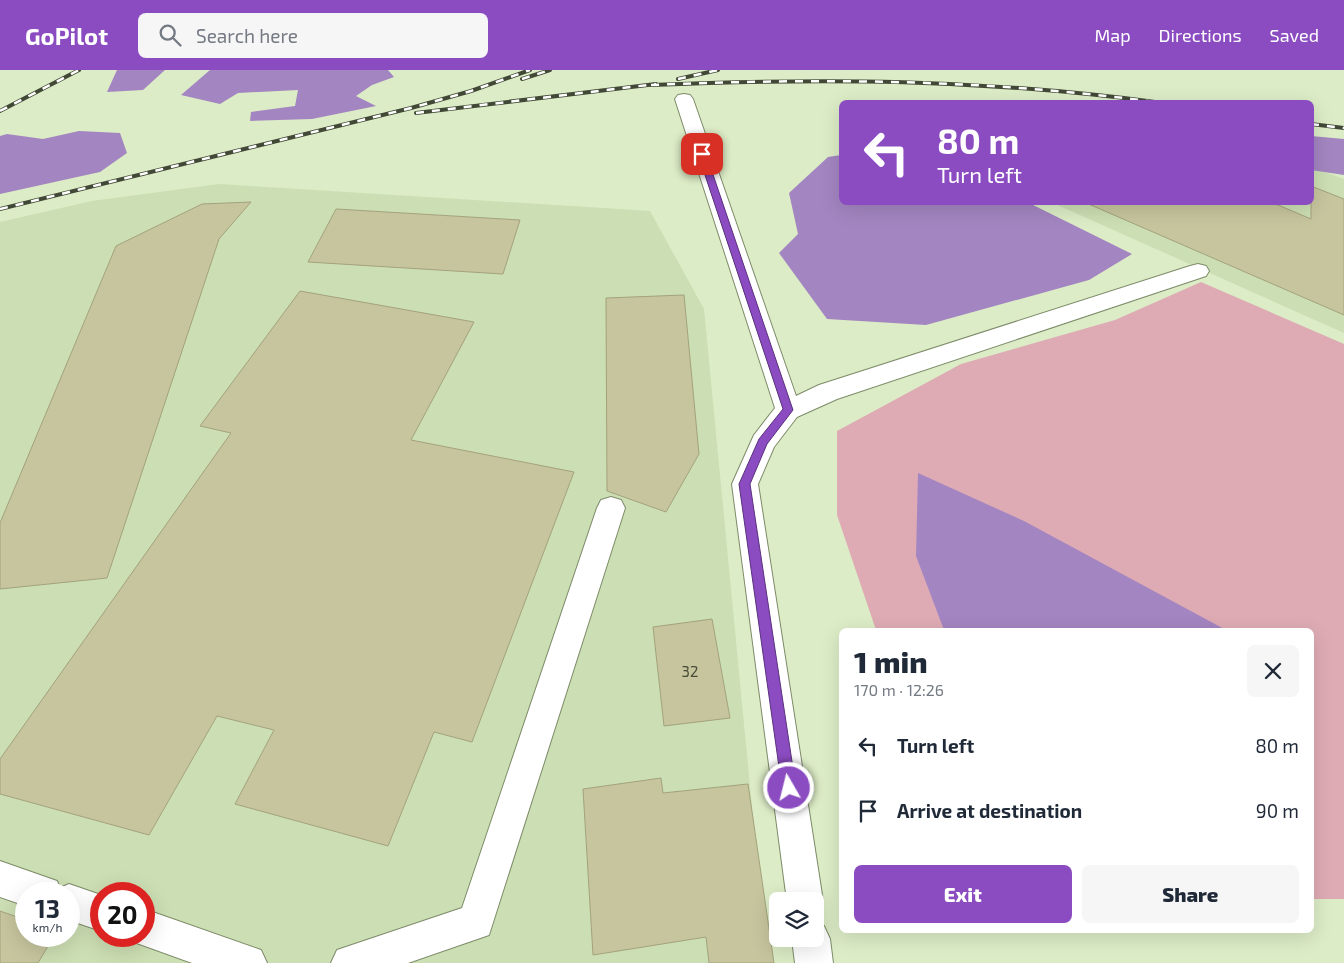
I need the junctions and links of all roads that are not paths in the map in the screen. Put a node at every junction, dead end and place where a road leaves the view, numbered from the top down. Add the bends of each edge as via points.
1 (684, 99) dead end
2 (1198, 271) dead end
3 (788, 410) junction
4 (611, 508) dead end
5 (0, 879) edge
6 (15, 884) edge
7 (804, 892) edge
8 (155, 932) edge
9 (812, 947) edge
10 (248, 963) edge
11 (350, 963) edge
12 (814, 963) edge

1 - 3 lane
2 - 3 lane via 828,392
3 - 7 lane via 763,442 745,484
4 - 11 lane via 476,922
5 - 6 lane
8 - 10 lane
9 - 12 lane

